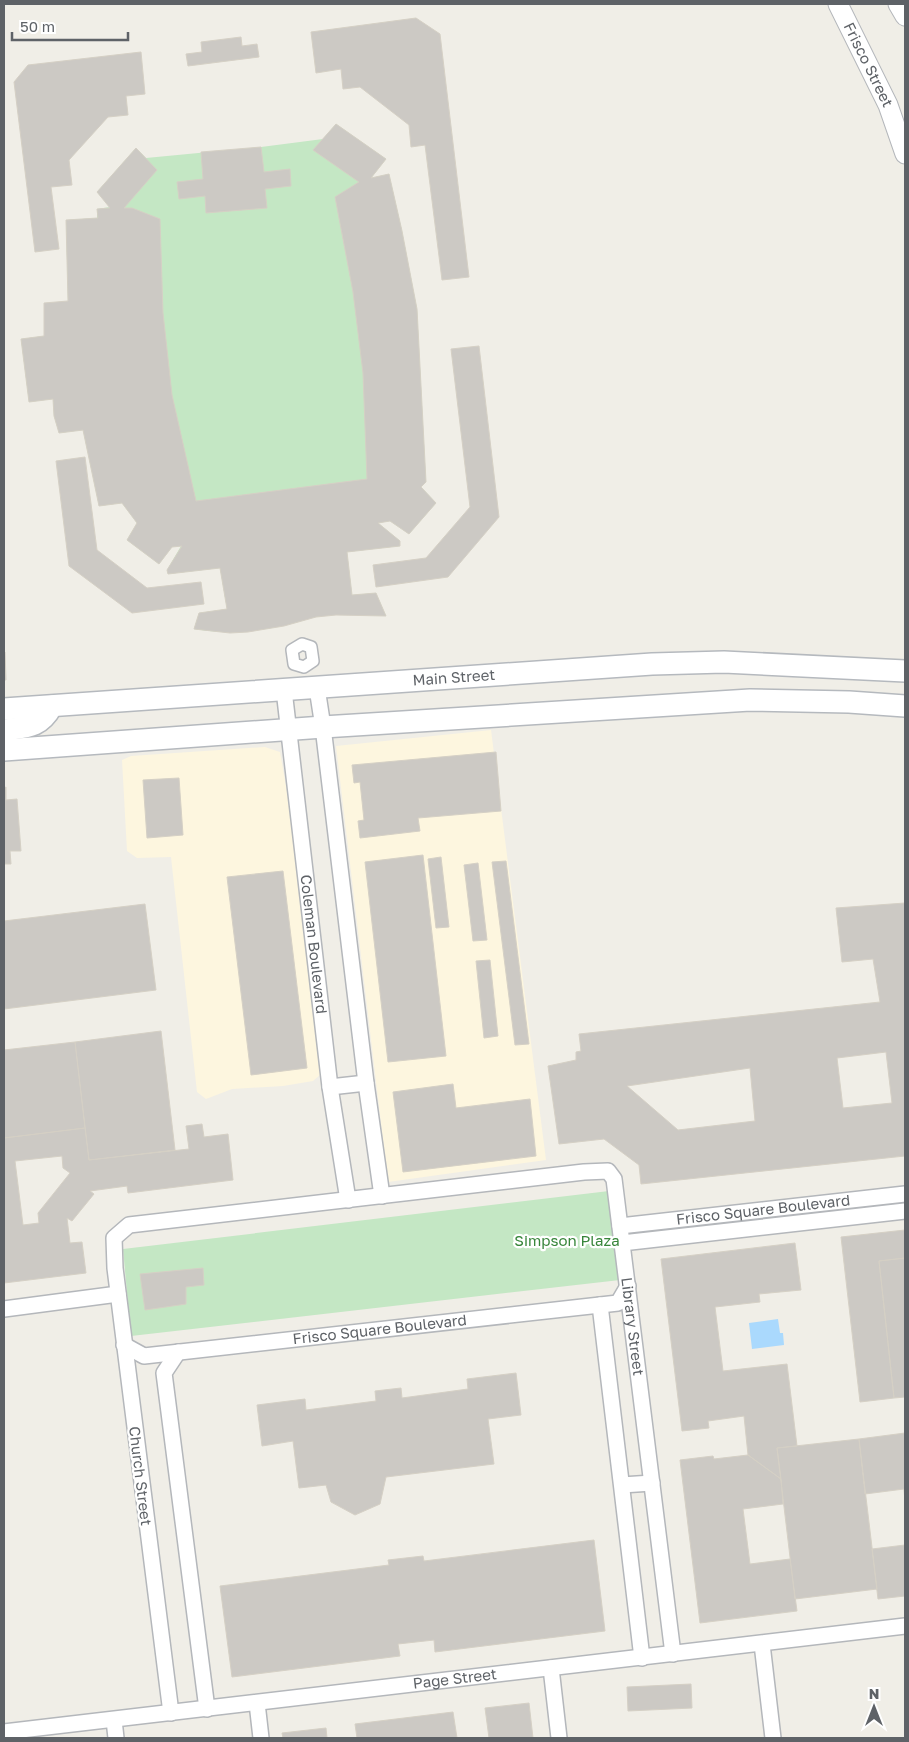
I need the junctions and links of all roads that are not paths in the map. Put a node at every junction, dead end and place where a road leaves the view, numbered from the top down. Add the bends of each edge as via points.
1 (838, 4) edge
2 (898, 4) edge
3 (905, 16) edge
4 (905, 154) edge
5 (302, 642) dead end
6 (905, 671) edge
7 (311, 688) junction
8 (284, 690) junction
9 (52, 706) junction
10 (905, 706) edge
11 (4, 709) edge
12 (324, 727) junction
13 (289, 729) junction
14 (4, 730) edge
15 (4, 750) edge
16 (366, 1083) junction
17 (330, 1087) junction
18 (905, 1194) edge
19 (382, 1196) junction
20 (348, 1200) junction
21 (905, 1211) edge
22 (620, 1226) junction
23 (622, 1243) junction
24 (628, 1286) junction
25 (118, 1294) junction
26 (600, 1304) junction
27 (4, 1309) edge
28 (124, 1345) junction
29 (178, 1352) junction
30 (652, 1483) junction
31 (622, 1485) junction
32 (905, 1626) edge
33 (762, 1644) junction
34 (672, 1654) junction
35 (642, 1658) junction
36 (551, 1668) junction
37 (258, 1703) junction
38 (207, 1709) junction
39 (171, 1713) junction
40 (114, 1720) junction
41 (4, 1732) edge
42 (116, 1738) edge
43 (261, 1738) edge
44 (559, 1738) edge
45 (773, 1738) edge

1 - 4 street, Frisco Street via 888,105
2 - 3 street
5 - 7 street via 311,648 313,661 304,667
6 - 7 main road, Main Street via 724,662 652,664
7 - 8 main road, Main Street
7 - 12 street
8 - 9 main road, Main Street
8 - 13 street, Coleman Boulevard
9 - 11 main road, Main Street
9 - 14 main road via 47,716 36,725
10 - 12 main road via 750,700
12 - 13 main road
12 - 16 street
13 - 15 main road
13 - 17 street, Coleman Boulevard
16 - 17 street
16 - 19 street
17 - 20 street, Coleman Boulevard
18 - 22 street, Frisco Square Boulevard
19 - 20 street
19 - 22 street, Library Street via 608,1171 614,1179
20 - 25 street, Church Street via 129,1225 114,1238
21 - 23 street, Frisco Square Boulevard
22 - 23 street, Library Street
23 - 24 street, Library Street
24 - 26 street, Frisco Square Boulevard via 618,1303
24 - 30 street, Library Street
25 - 27 street
25 - 28 street, Church Street
26 - 29 street, Frisco Square Boulevard
26 - 31 street, Library Street
28 - 29 street, Frisco Square Boulevard via 144,1356
28 - 39 street, Church Street
29 - 38 street via 164,1373
30 - 31 street
30 - 34 street, Library Street
31 - 35 street, Library Street
32 - 33 street, Page Street
33 - 34 street, Page Street
33 - 45 street
34 - 35 street, Page Street
35 - 36 street, Page Street
36 - 37 street, Page Street
36 - 44 street
37 - 38 street, Page Street
37 - 43 street
38 - 39 street, Page Street
39 - 40 street, Page Street
40 - 41 street, Page Street
40 - 42 street

